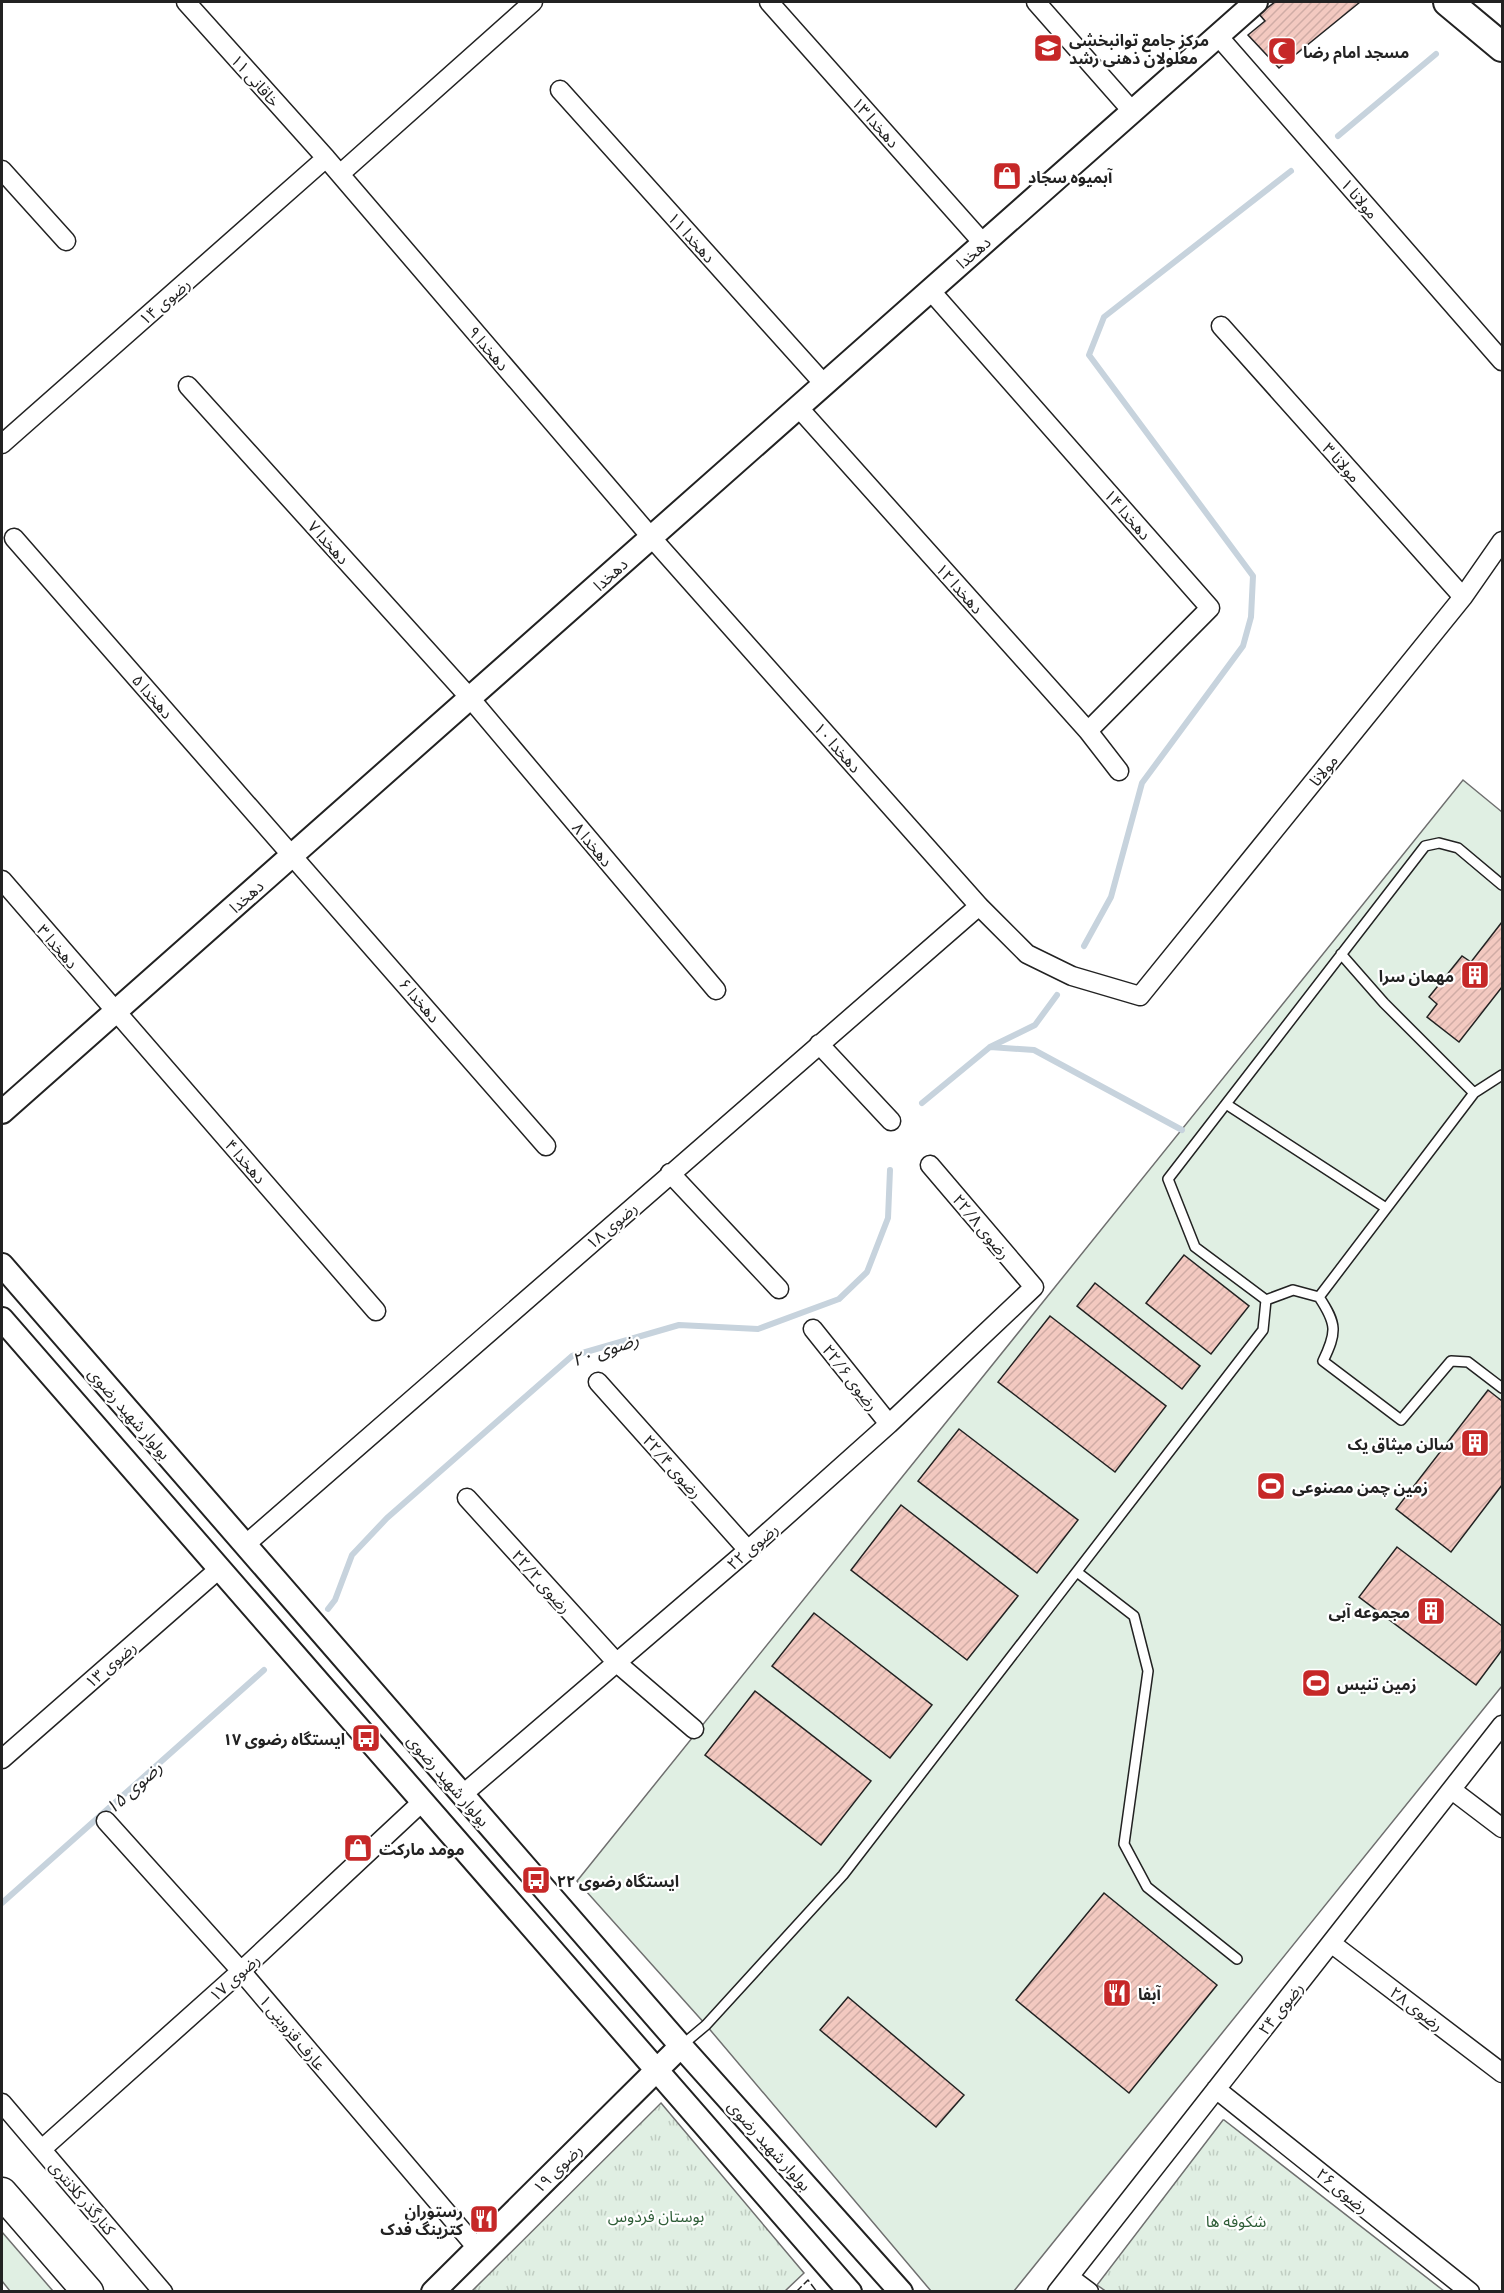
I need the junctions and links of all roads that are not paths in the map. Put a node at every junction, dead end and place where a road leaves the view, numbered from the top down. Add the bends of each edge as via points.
1 (186, 2) edge
2 (533, 2) edge
3 (769, 2) edge
4 (1036, 2) edge
5 (1256, 2) edge
6 (1448, 2) edge
7 (1218, 36) junction
8 (1503, 47) edge
9 (560, 90) dead end
10 (1132, 111) junction
11 (326, 158) junction
12 (2, 170) edge
13 (340, 174) junction
14 (66, 241) dead end
15 (984, 243) junction
16 (930, 290) junction
17 (1221, 326) dead end
18 (1503, 361) edge
19 (825, 384) junction
20 (188, 386) dead end
21 (798, 407) junction
22 (2, 444) edge
23 (651, 537) junction
24 (14, 538) dead end
25 (1503, 541) edge
26 (1463, 597) junction
27 (470, 698) junction
28 (1088, 731) junction
29 (1119, 771) dead end
30 (293, 855) junction
31 (2, 880) edge
32 (1503, 885) edge
33 (978, 906) junction
34 (1341, 954) junction
35 (716, 990) dead end
36 (1140, 996) joint
37 (116, 1011) junction
38 (819, 1044) junction
39 (1503, 1075) edge
40 (1474, 1093) junction
41 (1226, 1104) junction
42 (2, 1112) edge
43 (891, 1121) dead end
44 (546, 1146) dead end
45 (930, 1165) dead end
46 (670, 1173) junction
47 (1386, 1208) junction
48 (2, 1265) edge
49 (1034, 1287) joint
50 (779, 1288) dead end
51 (1318, 1297) junction
52 (1266, 1300) junction
53 (376, 1311) dead end
54 (2, 1319) edge
55 (813, 1329) dead end
56 (598, 1382) dead end
57 (1503, 1388) edge
58 (889, 1425) junction
59 (467, 1498) dead end
60 (245, 1545) junction
61 (748, 1550) junction
62 (219, 1569) junction
63 (1077, 1572) junction
64 (617, 1664) junction
65 (1503, 1725) edge
66 (694, 1729) dead end
67 (2, 1759) edge
68 (1452, 1790) junction
69 (462, 1795) junction
70 (422, 1802) junction
71 (106, 1821) dead end
72 (1503, 1828) edge
73 (1331, 1943) junction
74 (1237, 1959) dead end
75 (241, 1971) junction
76 (681, 2046) junction
77 (656, 2070) junction
78 (1503, 2073) edge
79 (1216, 2089) junction
80 (2, 2103) edge
81 (42, 2149) junction
82 (2, 2193) edge
83 (477, 2248) junction
84 (1063, 2284) edge
85 (88, 2292) edge
86 (163, 2292) edge
87 (433, 2292) edge
88 (850, 2292) edge
89 (901, 2292) edge
90 (1089, 2292) edge
91 (1470, 2292) edge

1 - 11 street, خاقانی ۱۱
2 - 13 street
3 - 15 street, دهخدا ۱۳
4 - 10 street
5 - 7 street, دهخدا
6 - 8 main road
7 - 10 street, دهخدا
7 - 18 street, مولانا ۱
9 - 19 street, دهخدا ۱۱
10 - 15 street, دهخدا
11 - 13 street, دهخدا ۹
11 - 22 street, رضوی ۱۴
12 - 14 street
13 - 23 street, دهخدا ۹
15 - 16 street, دهخدا
16 - 19 street, دهخدا
16 - 28 street, دهخدا ۱۴ via 1210,608
17 - 26 street, مولانا ۳
19 - 21 street, دهخدا
20 - 27 street, دهخدا ۷
21 - 23 street, دهخدا
21 - 28 street, دهخدا ۱۲
23 - 27 street, دهخدا
23 - 33 street, دهخدا ۱۰
24 - 30 street, دهخدا ۵
25 - 26 street, مولانا
26 - 36 street, مولانا
27 - 30 street, دهخدا
27 - 35 street, دهخدا ۸
28 - 29 street, دهخدا ۱۲
30 - 37 street, دهخدا
30 - 44 street, دهخدا ۶
31 - 37 street, دهخدا ۳
32 - 34 lane via 1458,848 1439,843 1425,846
33 - 36 street, دهخدا ۱۰ via 1027,954 1072,976
33 - 38 street, رضوی ۱۸
34 - 40 lane via 1384,1004
34 - 41 lane
37 - 42 street, دهخدا
37 - 53 street, دهخدا ۴
38 - 43 street
38 - 46 street, رضوی ۱۸
39 - 40 lane
40 - 47 lane
41 - 47 lane
41 - 52 lane via 1168,1179 1195,1247
45 - 49 street, رضوی ۲۲/۸
46 - 50 street
46 - 60 street, رضوی ۱۸
47 - 51 lane
48 - 60 street, بولوار شهید رضوی
49 - 58 street, رضوی ۲۲
51 - 52 lane via 1293,1290
51 - 57 lane via 1331,1316 1334,1339 1323,1360 1401,1420 1451,1361 1468,1362
52 - 63 lane via 1263,1330
54 - 62 street
55 - 58 street, رضوی ۲۲/۶
56 - 61 street, رضوی ۲۲/۴
58 - 61 street, رضوی ۲۲
59 - 64 street, رضوی ۲۲/۲
60 - 69 street, بولوار شهید رضوی
61 - 64 street, رضوی ۲۲
62 - 67 street, رضوی ۱۳
62 - 70 street
63 - 74 lane via 1134,1616 1148,1671 1124,1844 1147,1887
63 - 76 lane via 843,1875 706,2025
64 - 66 street, رضوی ۲۲/۲
64 - 69 street, رضوی ۲۲
65 - 68 street, رضوی ۲۴
68 - 72 street
68 - 73 street, رضوی ۲۴
69 - 76 street, بولوار شهید رضوی
70 - 75 street, رضوی ۱۷
70 - 77 street
71 - 75 street, عارف قزوینی ۱
73 - 78 street, رضوی ۲۸
73 - 79 street, رضوی ۲۴
75 - 81 street, رضوی ۱۷
75 - 83 street, عارف قزوینی ۱
76 - 77 street, رضوی ۱۹
76 - 89 street, بولوار شهید رضوی
77 - 83 street, رضوی ۱۹
77 - 88 street
79 - 84 street, رضوی ۲۴
79 - 91 street, رضوی ۲۶
80 - 81 street, کنارگذر کلانتری
81 - 86 street, کنارگذر کلانتری
82 - 85 highway
83 - 87 street, رضوی ۱۹
84 - 90 street

